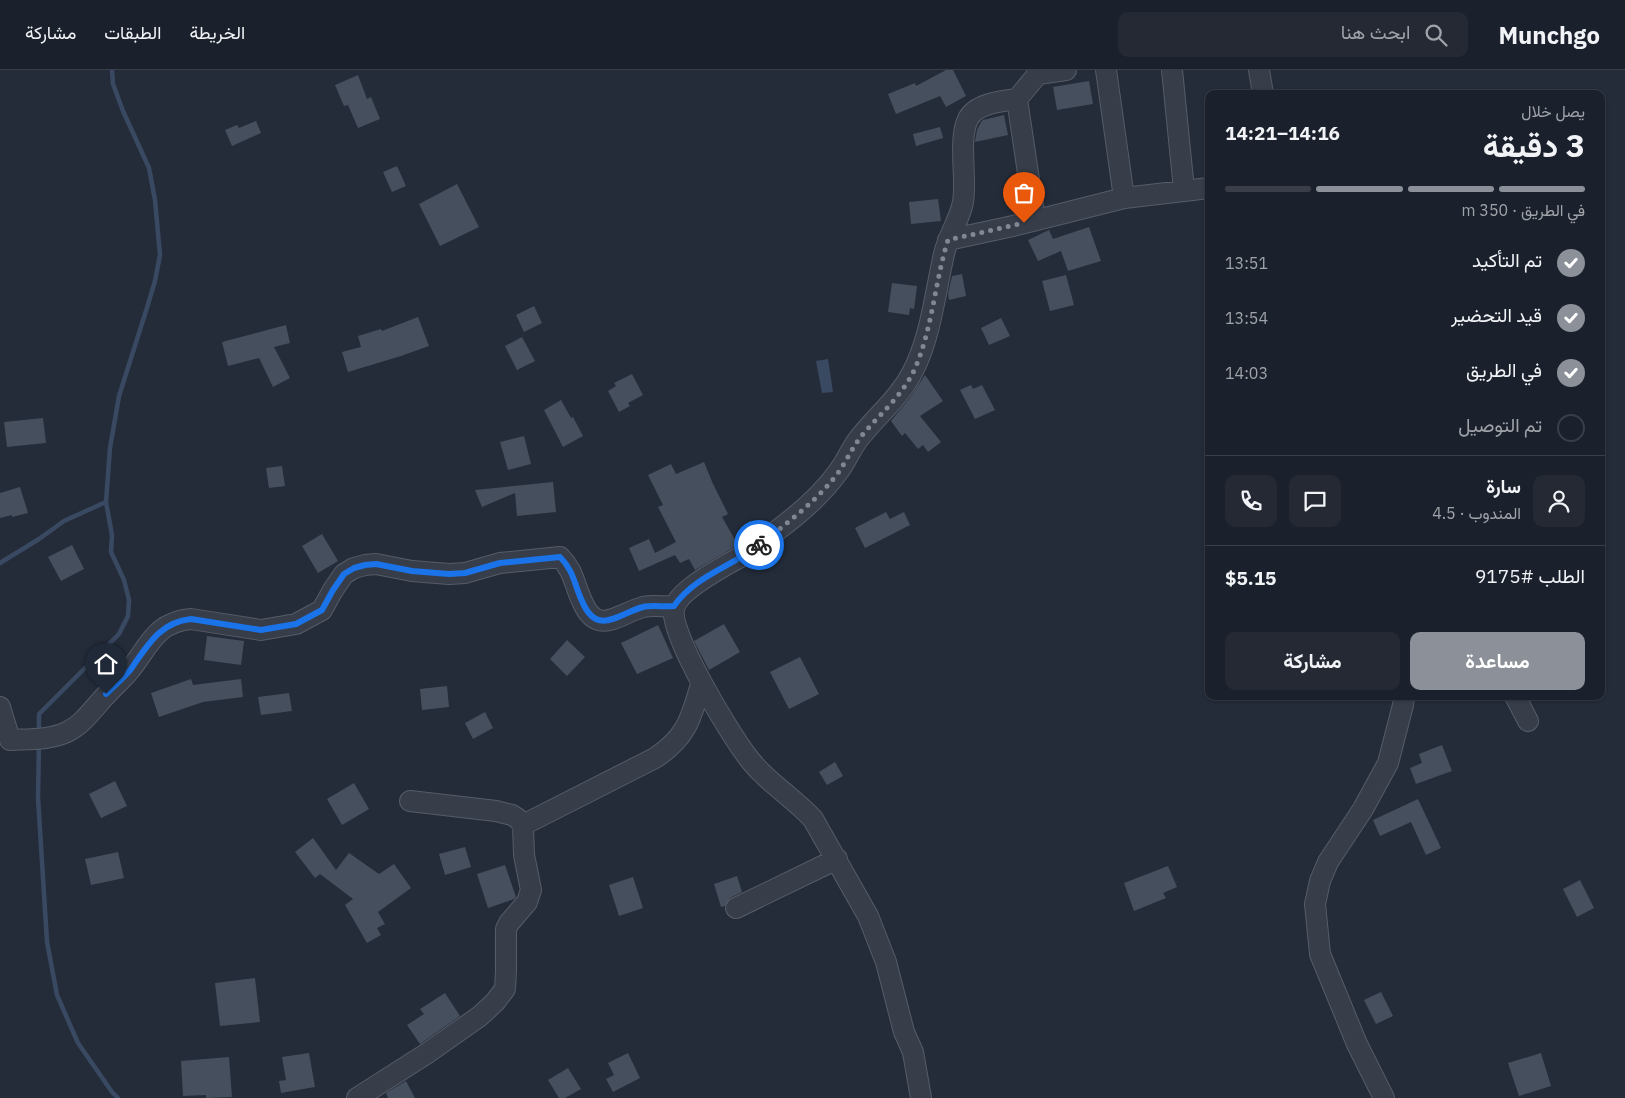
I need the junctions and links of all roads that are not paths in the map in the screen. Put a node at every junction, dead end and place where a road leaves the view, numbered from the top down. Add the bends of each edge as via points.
1 (1066, 70) edge
2 (1106, 70) edge
3 (1172, 70) edge
4 (1259, 70) edge
5 (1038, 72) edge
6 (1262, 90) edge
7 (1017, 99) junction
8 (1205, 188) edge
9 (1184, 190) junction
10 (1124, 198) junction
11 (1035, 220) junction
12 (948, 240) junction
13 (674, 606) junction
14 (701, 684) junction
15 (1404, 700) edge
16 (1517, 700) edge
17 (0, 707) edge
18 (1528, 722) dead end
19 (10, 739) edge
20 (410, 801) dead end
21 (523, 825) junction
22 (837, 858) junction
23 (736, 908) dead end
24 (357, 1098) edge
25 (921, 1098) edge
26 (1384, 1098) edge

1 - 5 street
2 - 10 street
3 - 9 street
4 - 6 street
5 - 7 street
7 - 11 street
7 - 12 street via 989,104 968,118 964,136 963,204
8 - 9 street
9 - 10 street
10 - 11 street
11 - 12 street
12 - 13 street via 930,323 916,366 898,396 857,441 838,472 815,499 751,551 696,583
13 - 14 street via 676,626
13 - 19 street via 644,607 616,619 597,620 591,617 573,574 560,557 500,563 449,574 365,565 344,574 322,610 296,624 261,630 180,620 158,633 130,670 67,732 48,738
14 - 21 street via 691,719 670,749
14 - 22 street via 747,756 767,779 813,819
15 - 26 street via 1388,763 1364,809 1328,862 1315,904 1320,954 1357,1044
16 - 18 street
17 - 19 street
20 - 21 street via 496,811 512,815
21 - 24 street via 524,855 531,890 527,902 506,930 504,989 480,1016
22 - 23 street
22 - 25 street via 868,916 886,962 904,1032 913,1052

